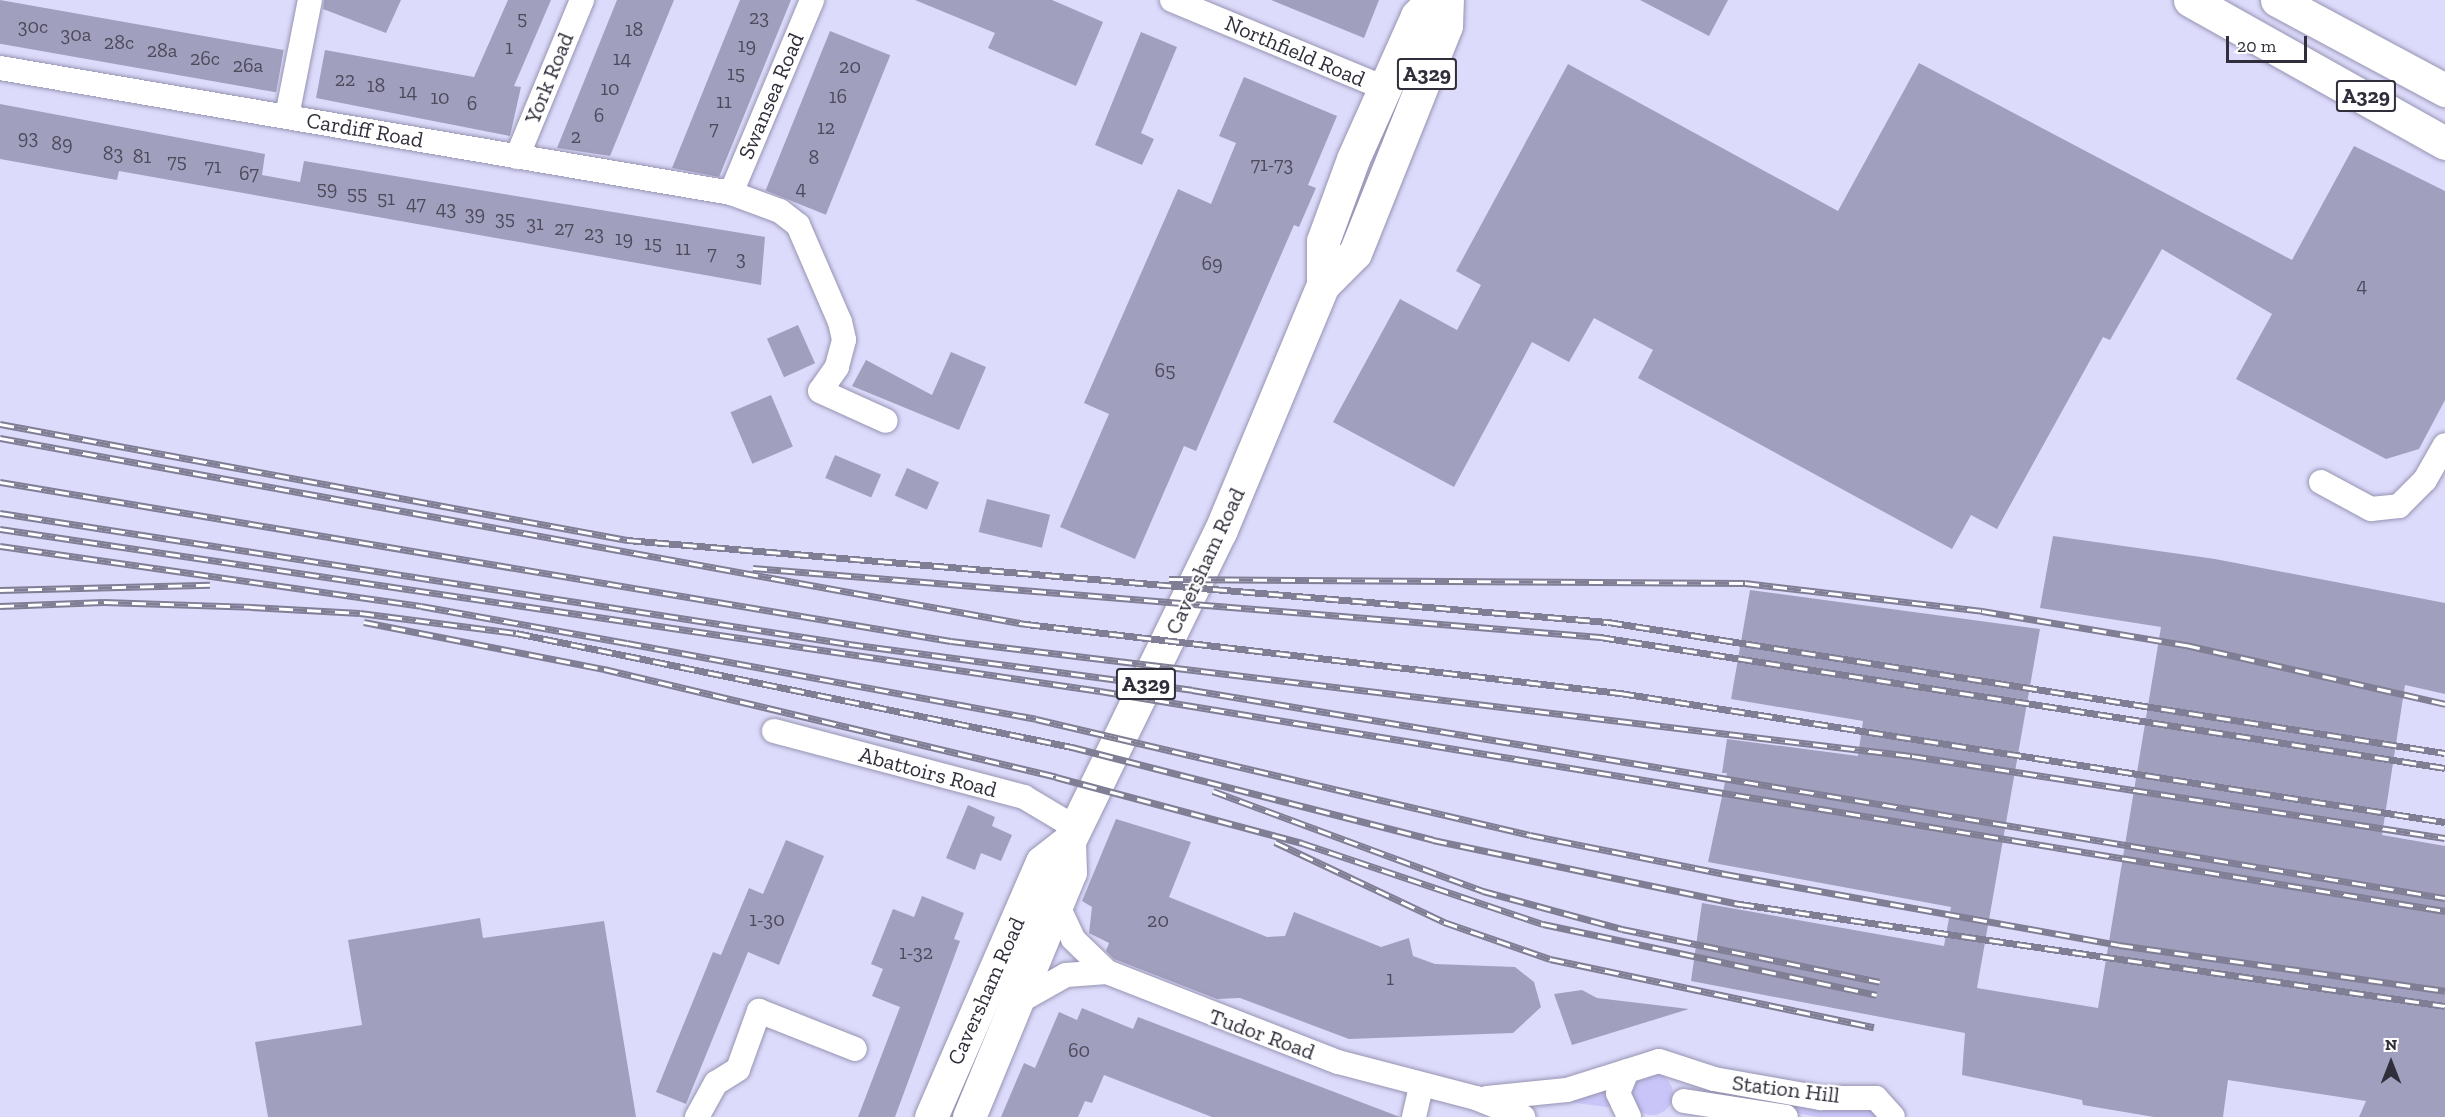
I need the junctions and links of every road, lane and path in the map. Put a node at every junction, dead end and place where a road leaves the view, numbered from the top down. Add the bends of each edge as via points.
1 (310, 0) edge
2 (582, 0) edge
3 (812, 0) edge
4 (1173, 0) edge
5 (1432, 0) edge
6 (1447, 0) edge
7 (2190, 0) edge
8 (2277, 0) edge
9 (0, 68) edge
10 (1384, 88) junction
11 (2445, 90) edge
12 (286, 116) junction
13 (2445, 143) edge
14 (517, 157) junction
15 (731, 193) junction
16 (1323, 285) junction
17 (886, 421) dead end
18 (2443, 455) edge
19 (2321, 482) dead end
20 (774, 731) dead end
21 (1072, 835) junction
22 (1057, 904) junction
23 (1107, 972) junction
24 (1018, 1002) junction
25 (855, 1049) dead end
26 (1670, 1065) junction
27 (1627, 1071) junction
28 (1421, 1086) junction
29 (1476, 1098) junction
30 (1680, 1109) edge
31 (697, 1117) edge
32 (931, 1117) edge
33 (969, 1117) edge
34 (1414, 1117) edge
35 (1523, 1117) edge
36 (1629, 1117) edge
37 (1786, 1117) edge
38 (1893, 1117) edge

1 - 12 street
2 - 14 street, York Road
3 - 15 street, Swansea Road
4 - 10 street, Northfield Road
5 - 10 main road, Caversham Road / A329 via 1417,16
6 - 16 main road, Caversham Road / A329 via 1446,26 1354,253
7 - 13 main road, A329
8 - 11 main road, A329
9 - 12 street, Cardiff Road
10 - 16 main road, Caversham Road / A329 via 1323,240
12 - 14 street, Cardiff Road
14 - 15 street, Cardiff Road
15 - 17 street, Cardiff Road via 780,211 798,225 834,298 844,340 837,367 820,391
16 - 21 main road, Caversham Road / A329 via 1220,532
18 - 19 street via 2411,498 2382,511 2359,504
20 - 21 street, Abattoirs Road via 1024,797
21 - 22 main road, A329 via 1070,872
21 - 32 main road, Caversham Road / A329 via 1042,862
22 - 23 street, Tudor Road via 1073,939
22 - 24 main road, Caversham Road / A329
23 - 24 street, Tudor Road via 1066,975
23 - 28 street, Tudor Road via 1239,1026
24 - 33 main road, Caversham Road / A329
25 - 31 street via 759,1011 738,1069 716,1083
26 - 27 street, Station Hill via 1647,1060
26 - 30 street, Station Hill via 1684,1083
26 - 38 street, Station Hill via 1714,1079 1821,1098 1876,1098
27 - 29 street, Station Hill via 1567,1090
27 - 36 street via 1618,1093
28 - 29 street, Station Hill
28 - 34 street
29 - 35 street, Station Hill
30 - 37 street, Station Hill

